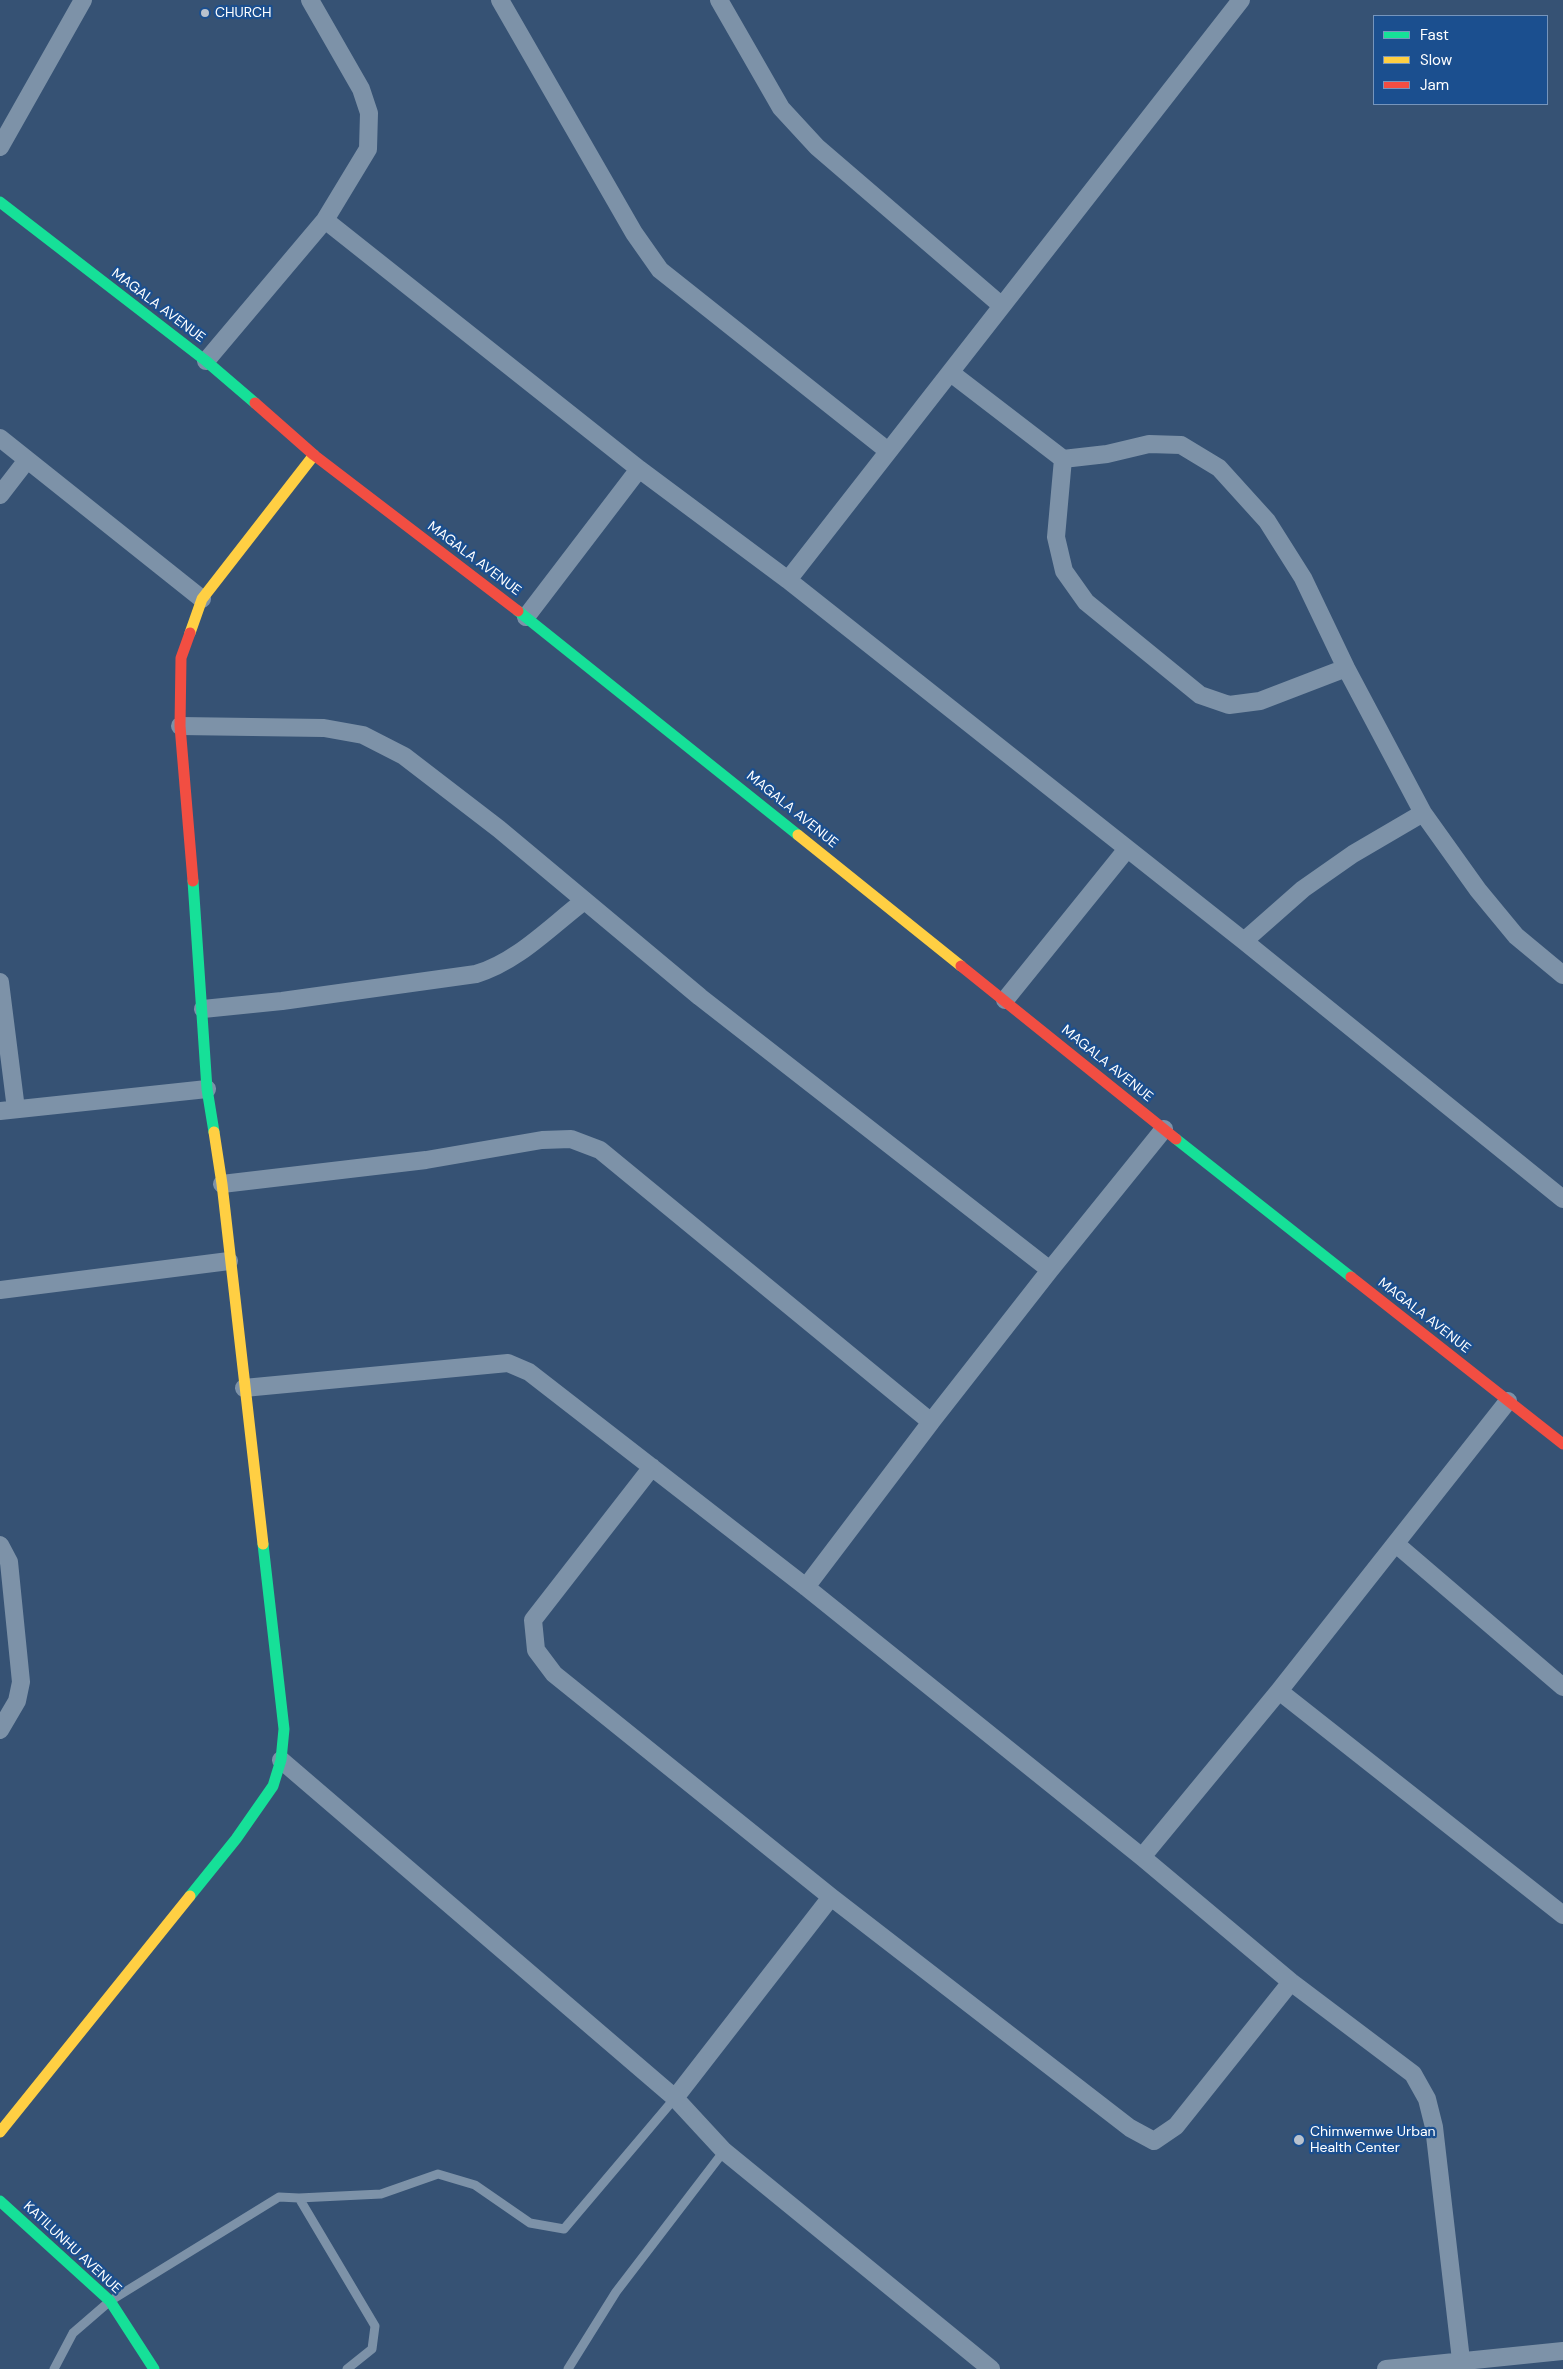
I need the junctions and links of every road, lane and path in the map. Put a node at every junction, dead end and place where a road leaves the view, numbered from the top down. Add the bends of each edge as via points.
1 (83, 0) edge
2 (310, 0) edge
3 (500, 0) edge
4 (719, 0) edge
5 (1241, 0) edge
6 (0, 146) edge
7 (0, 202) edge
8 (325, 220) junction
9 (1002, 306) junction
10 (206, 361) junction
11 (951, 373) junction
12 (0, 438) edge
13 (888, 451) junction
14 (314, 456) junction
15 (1063, 459) junction
16 (27, 460) junction
17 (639, 470) junction
18 (0, 495) edge
19 (788, 580) junction
20 (202, 599) junction
21 (526, 617) junction
22 (1346, 668) junction
23 (180, 726) junction
24 (1423, 813) junction
25 (1127, 849) junction
26 (584, 901) junction
27 (1244, 941) junction
28 (1563, 975) edge
29 (0, 982) edge
30 (1005, 1000) junction
31 (203, 1009) junction
32 (207, 1089) junction
33 (8, 1110) edge
34 (1164, 1129) junction
35 (222, 1184) junction
36 (1563, 1199) edge
37 (229, 1261) junction
38 (1050, 1270) junction
39 (0, 1290) edge
40 (244, 1388) junction
41 (1508, 1401) junction
42 (931, 1422) junction
43 (1563, 1444) edge
44 (652, 1467) junction
45 (1396, 1544) junction
46 (0, 1545) edge
47 (806, 1587) junction
48 (1563, 1687) edge
49 (1279, 1691) junction
50 (0, 1730) edge
51 (282, 1760) junction
52 (1142, 1858) junction
53 (831, 1897) junction
54 (1563, 1915) edge
55 (1292, 1982) junction
56 (675, 2098) junction
57 (0, 2132) edge
58 (724, 2151) junction
59 (299, 2198) junction
60 (0, 2201) edge
61 (110, 2301) junction
62 (1563, 2350) edge
63 (1461, 2360) junction
64 (54, 2369) edge
65 (154, 2369) edge
66 (346, 2369) edge
67 (568, 2369) edge
68 (991, 2369) edge
69 (1386, 2369) edge

1 - 6 street
2 - 8 street via 362,89 368,113 368,149
3 - 13 street via 634,233 660,270
4 - 9 street via 781,108 816,147
5 - 9 street
7 - 10 street, MAGALA AVENUE
8 - 10 street
8 - 17 street
9 - 11 street
10 - 14 street, MAGALA AVENUE
11 - 13 street
11 - 15 street
12 - 16 street
13 - 19 street
14 - 20 street
14 - 21 street, MAGALA AVENUE
15 - 22 street via 1107,454 1149,444 1181,445 1219,468 1266,521 1303,578
15 - 22 street via 1056,537 1064,571 1086,602 1200,695 1229,705 1260,700
16 - 18 street
16 - 20 street
17 - 19 street
17 - 21 street
19 - 25 street
20 - 23 street via 181,658
21 - 30 street, MAGALA AVENUE
22 - 24 street
23 - 26 street via 324,728 363,735 404,756 499,829
23 - 31 street
24 - 27 street via 1353,854 1303,889
24 - 28 street via 1478,890 1516,936
25 - 27 street
25 - 30 street
26 - 31 street via 494,969 476,974
26 - 38 street via 700,997
27 - 36 street
29 - 33 street
30 - 34 street, MAGALA AVENUE
31 - 32 street
32 - 33 street
32 - 35 street
34 - 38 street
34 - 41 street, MAGALA AVENUE
35 - 37 street
35 - 42 street via 426,1160 542,1140 571,1139 600,1150
37 - 39 street
37 - 40 street
38 - 42 street
40 - 44 street via 508,1363 529,1372
40 - 51 street via 284,1729
41 - 43 street, MAGALA AVENUE
41 - 45 street
42 - 47 street
44 - 47 street
44 - 53 street via 532,1620 536,1650 554,1674
45 - 48 street
45 - 49 street
46 - 50 street via 9,1562 21,1682 17,1702
47 - 52 street
49 - 52 street
49 - 54 street
51 - 56 street
51 - 57 street via 273,1786 236,1839
52 - 55 street
53 - 55 street via 1130,2128 1154,2141 1176,2126
53 - 56 street
55 - 63 street via 1413,2074 1427,2099 1434,2127
56 - 58 street
56 - 59 lane via 564,2229 530,2223 475,2186 438,2174 381,2194
58 - 67 lane via 616,2292
58 - 68 street
59 - 61 lane via 279,2197
59 - 66 lane via 376,2326 372,2349
60 - 61 street, KATILUNHU AVENUE
61 - 64 lane via 74,2333
61 - 65 street, KATILUNHU AVENUE
62 - 63 street
63 - 69 street

